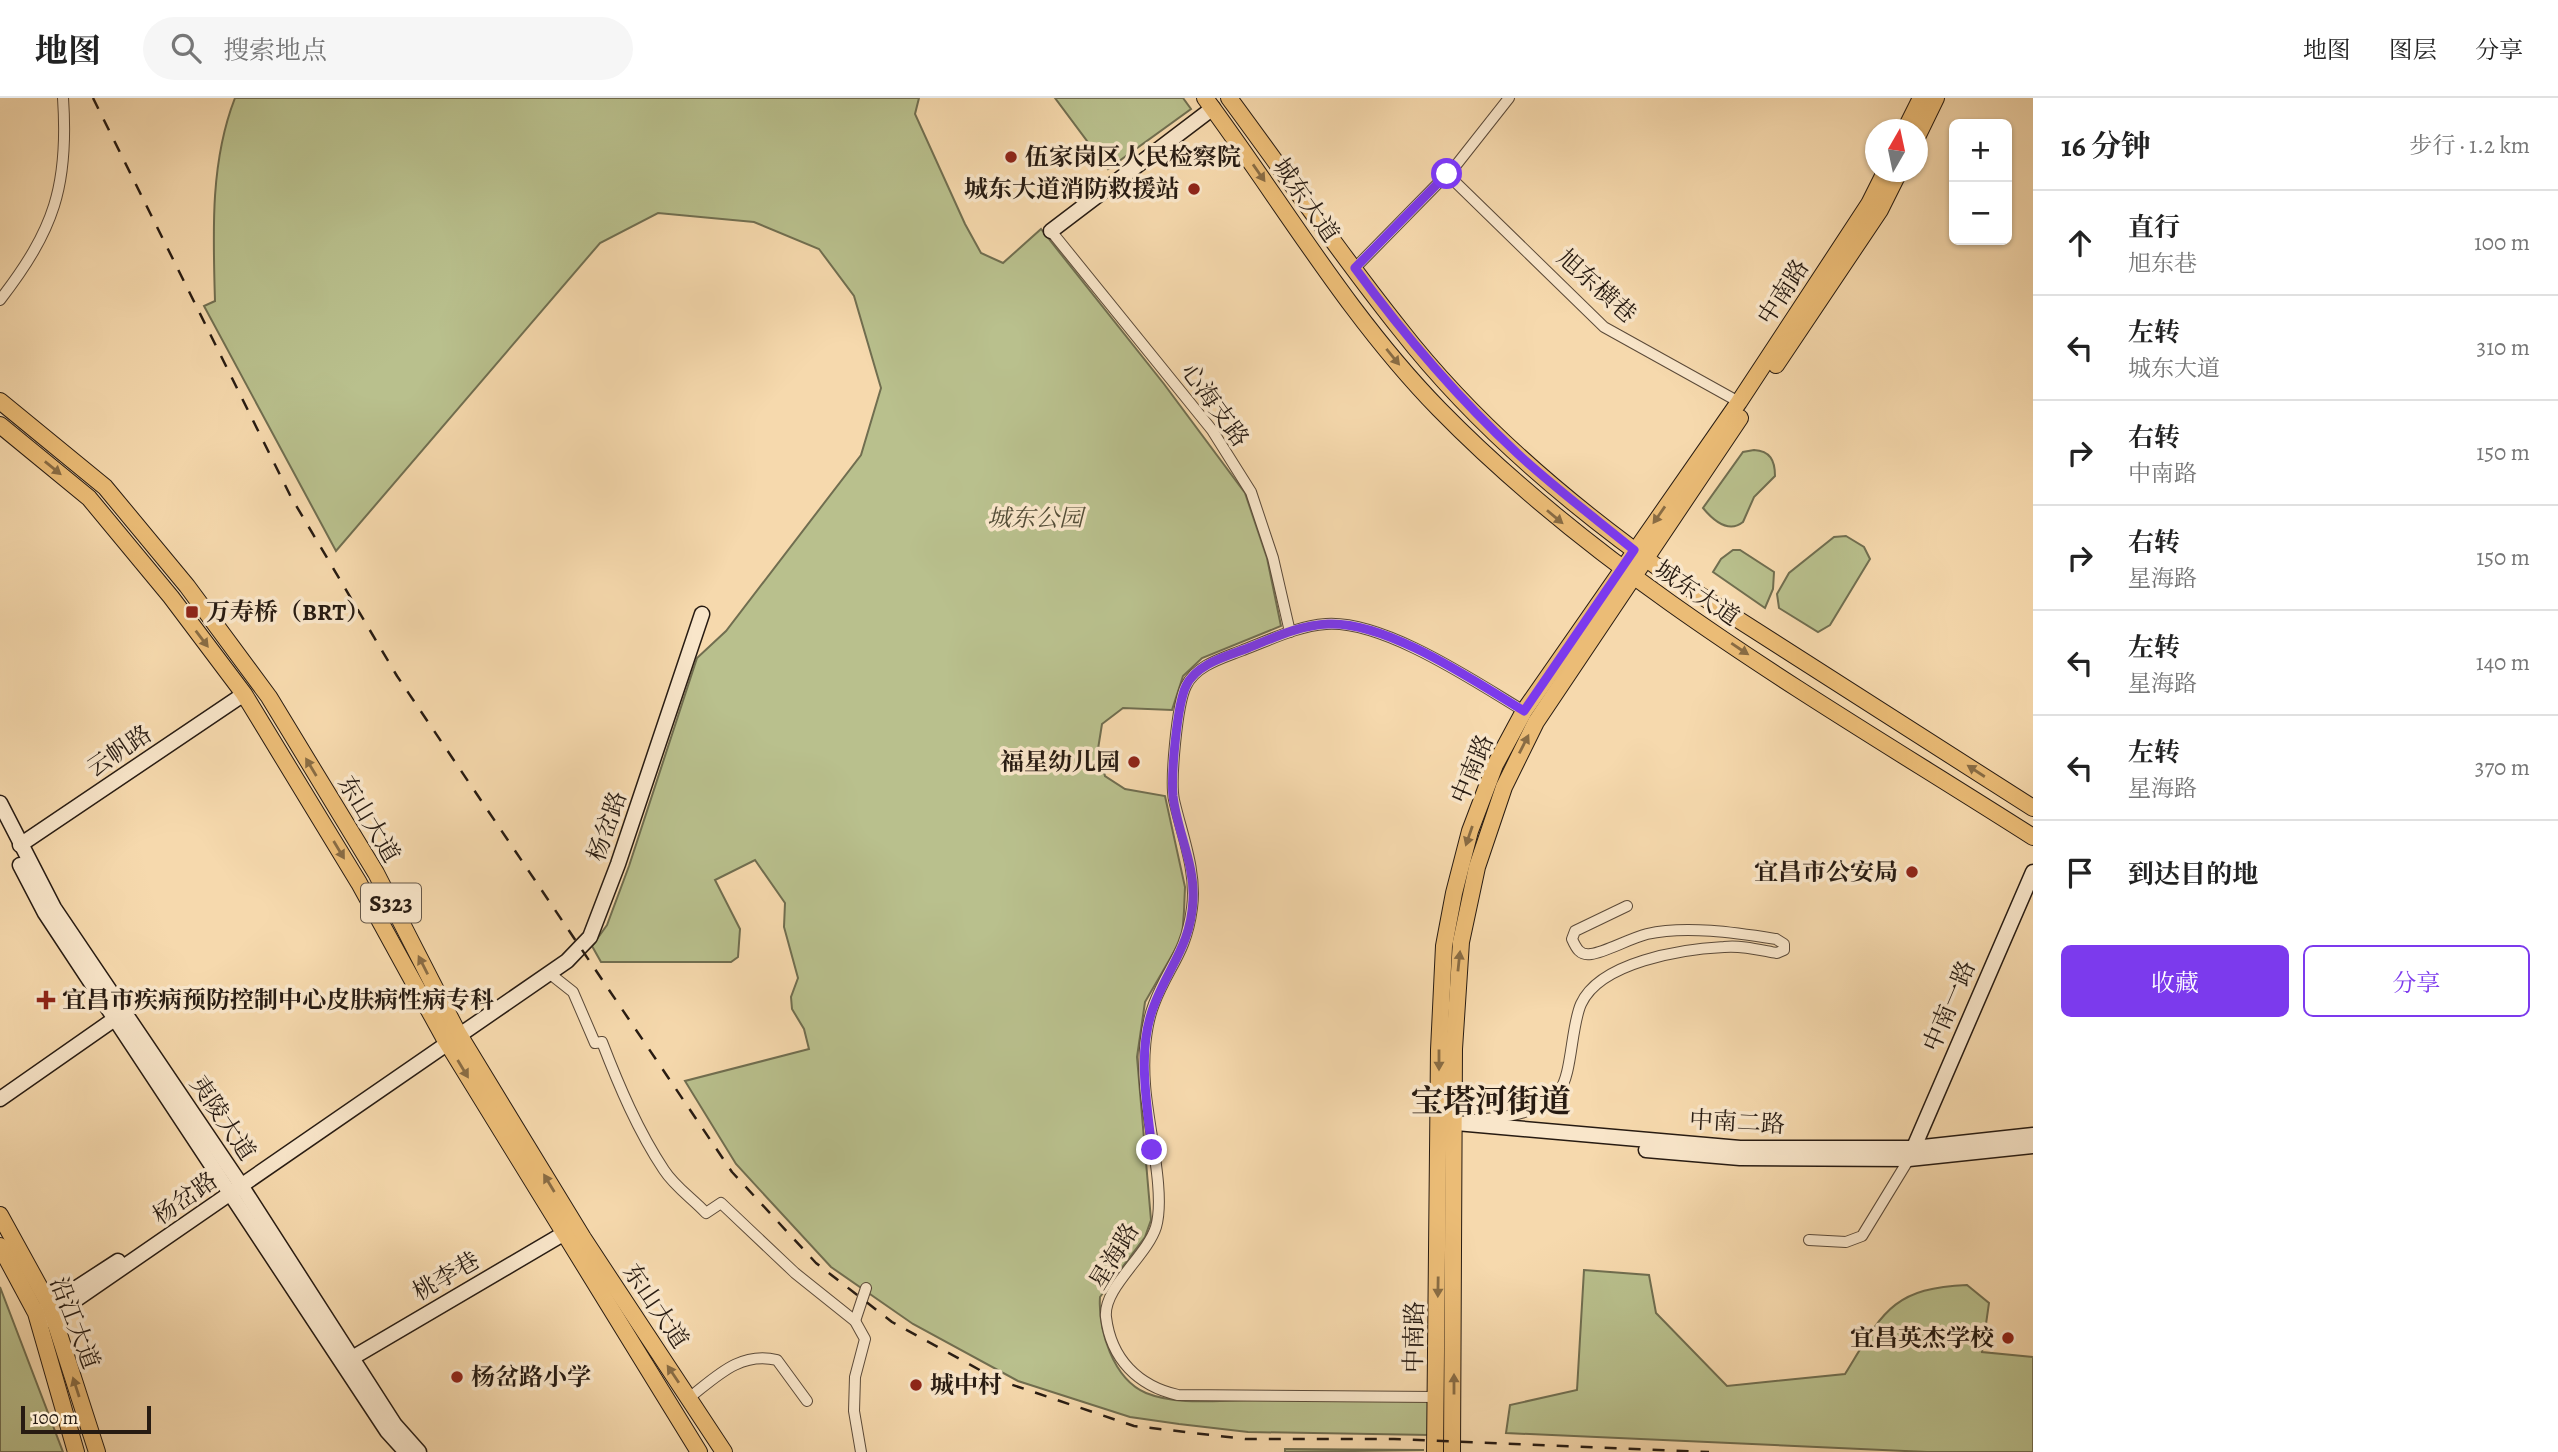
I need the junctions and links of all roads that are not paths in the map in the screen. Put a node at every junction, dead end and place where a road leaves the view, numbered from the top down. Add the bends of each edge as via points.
1 (63, 98) edge
2 (1229, 98) edge
3 (1509, 98) edge
4 (1921, 98) edge
5 (1936, 98) edge
6 (1209, 103) edge
7 (1911, 119) edge
8 (1925, 119) edge
9 (1447, 174) junction
10 (1880, 182) edge
11 (1894, 182) edge
12 (1052, 231) joint
13 (1355, 268) junction
14 (0, 300) edge
15 (0, 401) edge
16 (1739, 402) junction
17 (0, 425) edge
18 (1639, 554) junction
19 (1626, 573) junction
20 (702, 614) dead end
21 (1290, 632) junction
22 (244, 694) junction
23 (1524, 711) junction
24 (0, 803) edge
25 (2033, 808) edge
26 (0, 827) edge
27 (2033, 837) edge
28 (20, 845) junction
29 (2033, 872) edge
30 (1627, 906) dead end
31 (549, 973) junction
32 (116, 1018) junction
33 (450, 1038) junction
34 (0, 1099) edge
35 (1447, 1127) junction
36 (2033, 1135) edge
37 (2033, 1146) edge
38 (1911, 1154) junction
39 (234, 1186) junction
40 (0, 1214) edge
41 (563, 1234) junction
42 (1810, 1240) dead end
43 (0, 1246) edge
44 (866, 1289) dead end
45 (44, 1315) junction
46 (855, 1321) junction
47 (352, 1358) junction
48 (1436, 1397) junction
49 (689, 1398) junction
50 (807, 1401) dead end
51 (76, 1452) edge
52 (97, 1452) edge
53 (406, 1452) edge
54 (419, 1452) edge
55 (699, 1452) edge
56 (724, 1452) edge
57 (861, 1452) edge
58 (1435, 1452) edge
59 (1452, 1452) edge

1 - 14 street via 62,178 57,204 48,227
2 - 13 main road, 城东大道
3 - 9 street
4 - 7 main road
5 - 8 main road
6 - 12 main road
6 -> 19 main road, 城东大道 via 1373,331 1430,399 1514,482
9 - 13 street
9 - 16 street, 旭东横巷 via 1604,327
10 - 16 main road, 中南路
11 - 18 main road, 中南路 via 1880,210
12 - 21 street, 心海支路 via 1212,430 1251,492
13 - 18 main road, 城东大道 via 1400,330 1487,424
33 -> 15 main road, 东山大道 / S323 via 376,873 269,697 187,586 105,487
16 -> 18 main road, 中南路
17 -> 22 main road, 东山大道 via 89,498
18 - 19 main road, 中南路
25 -> 18 main road, 城东大道
19 - 23 main road, 中南路
19 -> 27 main road, 城东大道
35 -> 19 main road, 中南路 via 1461,942 1486,835 1536,722
20 - 31 main road, 杨岔路 via 590,937
21 - 23 street, 星海路 via 1347,624 1379,633
21 - 48 street, 星海路 via 1206,664 1186,685 1173,796 1194,898 1189,936 1154,1005 1145,1060 1159,1208 1149,1242 1110,1296 1105,1312 1109,1334 1131,1373 1158,1391 1178,1395
22 - 28 main road, 云帆路
22 -> 33 main road, 东山大道
23 -> 35 main road, 中南路 via 1495,765 1466,845 1444,946 1440,1003
24 - 28 main road, 夷陵大道
26 - 32 main road, 夷陵大道 via 45,913
28 - 39 main road, 夷陵大道 via 54,908
29 - 38 main road, 中南一路
30 - 35 street via 1575,931 1572,939 1580,953 1590,955 1651,933 1686,932 1776,939 1784,944 1784,950 1725,946 1640,961 1613,972 1581,1003 1562,1089 1548,1102 1520,1115
31 - 33 main road, 杨岔路
31 - 46 street via 573,992 595,1043 602,1042 625,1100 664,1171 681,1191 706,1213 721,1203 795,1273
32 - 34 main road
32 - 39 main road, 夷陵大道
33 - 39 main road, 杨岔路
33 -> 41 main road, 东山大道
49 -> 33 main road, 东山大道 / S323
35 - 38 main road, 中南二路 via 1740,1158
35 -> 48 main road, 中南路
59 -> 35 main road, 中南路
36 - 38 main road, 中南二路
37 - 38 main road, 中南二路
38 - 42 street via 1862,1236 1846,1242
39 - 45 main road, 杨岔路
39 - 47 main road, 夷陵大道
39 - 53 main road, 夷陵大道 via 387,1431
40 - 45 main road, 沿江大道
41 - 47 main road, 桃李巷
41 - 55 main road, 东山大道
43 - 45 main road, 沿江大道
44 - 46 street
45 - 51 main road, 沿江大道
52 -> 45 main road, 沿江大道
46 - 57 street via 865,1339 855,1377 854,1411
47 - 54 main road, 夷陵大道 via 395,1425
48 - 58 main road, 中南路
49 - 50 street via 738,1362 766,1357 777,1360
49 - 56 main road, 东山大道 / S323

